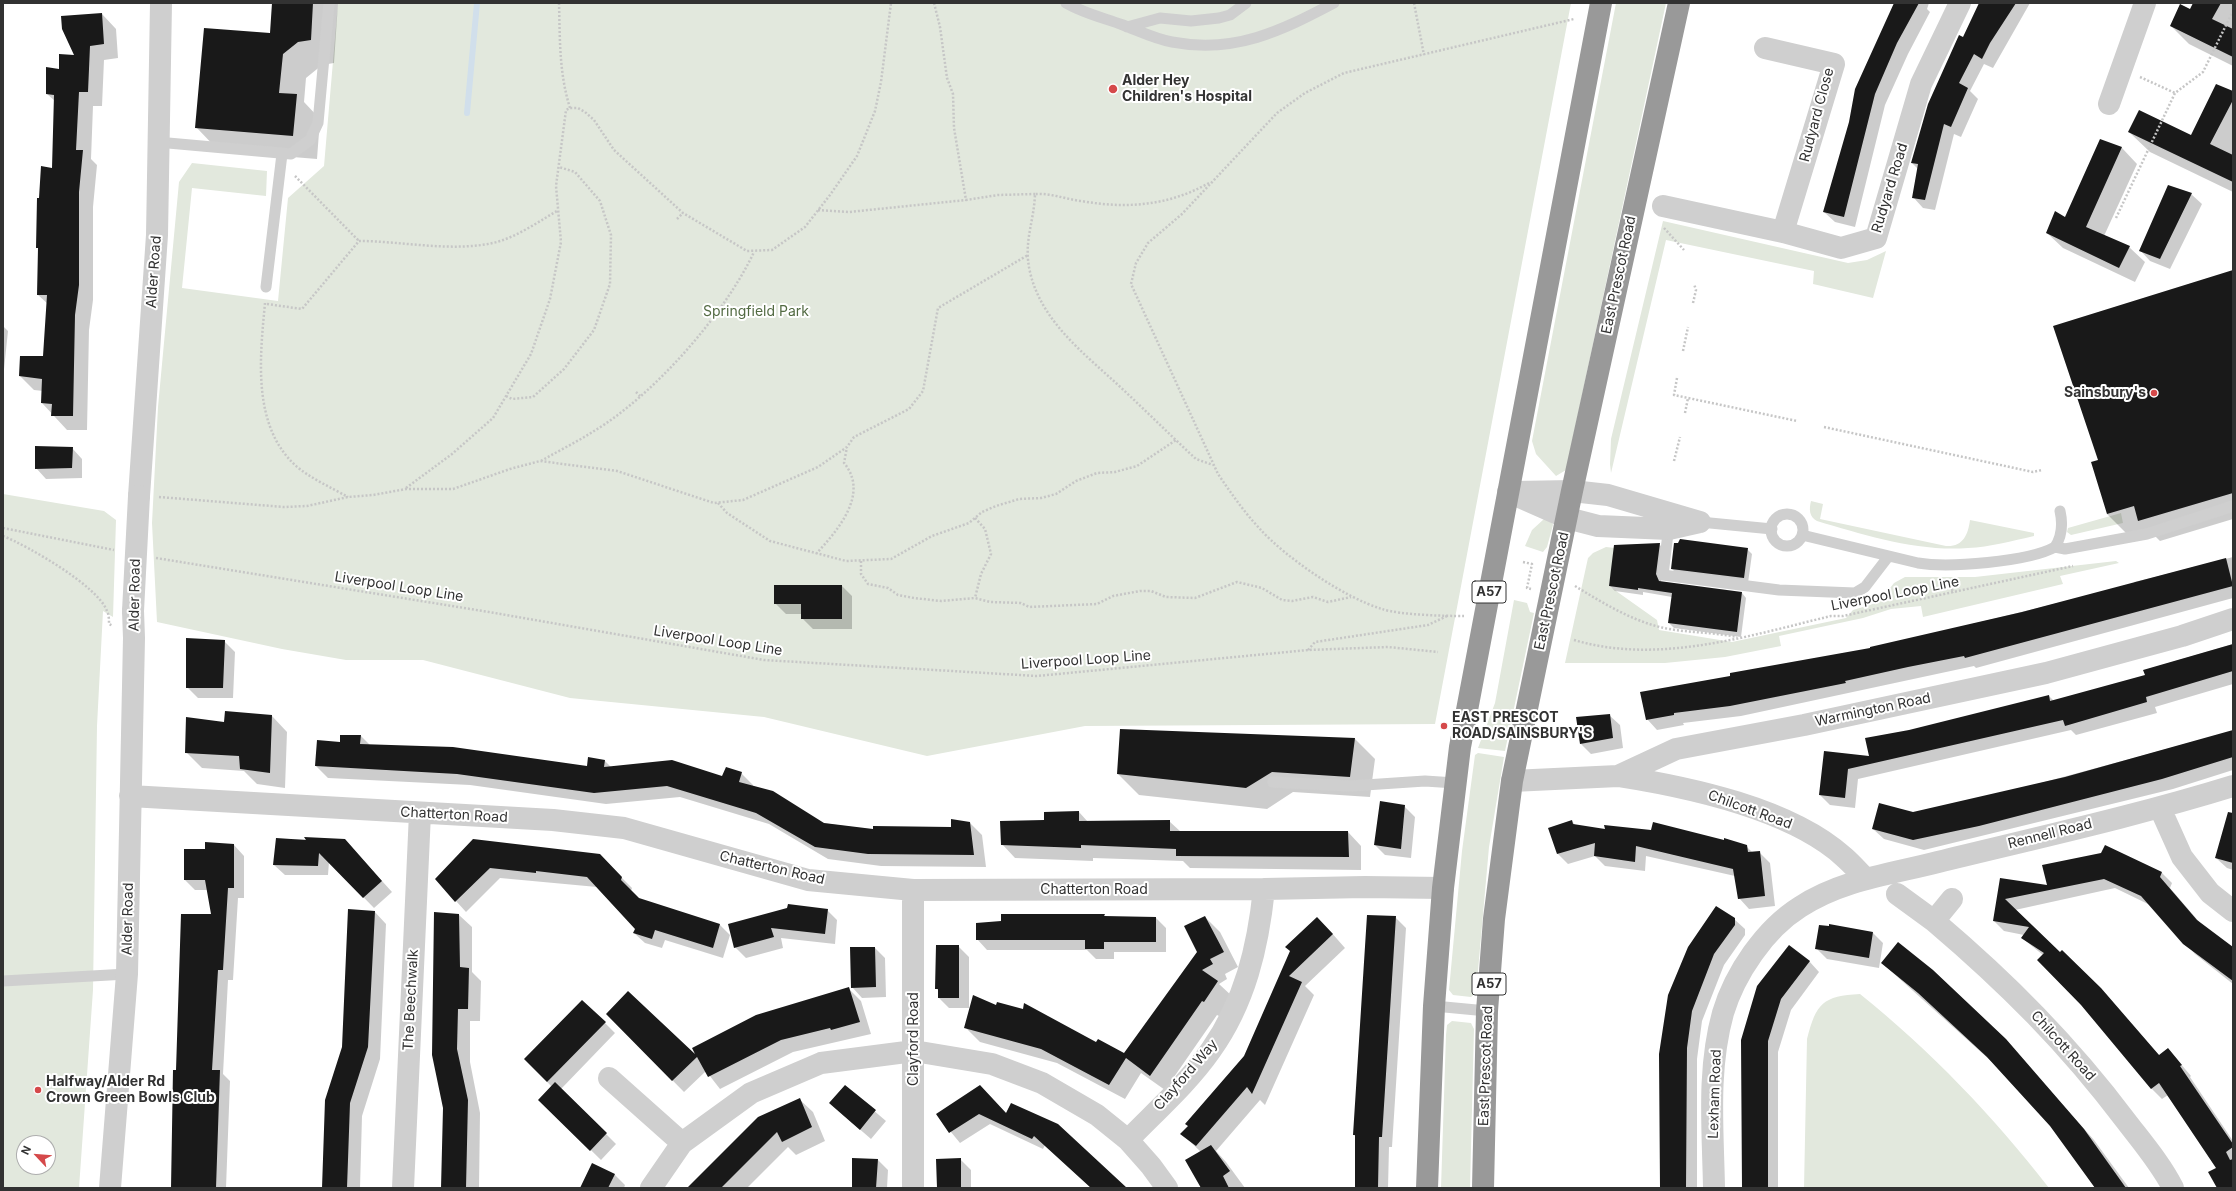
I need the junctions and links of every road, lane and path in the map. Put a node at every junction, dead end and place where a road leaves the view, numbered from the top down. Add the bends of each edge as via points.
1 (161, 3) edge
2 (329, 3) edge
3 (559, 3) edge
4 (892, 3) edge
5 (934, 3) edge
6 (1246, 3) edge
7 (1334, 3) edge
8 (1414, 3) edge
9 (1601, 3) edge
10 (1679, 3) edge
11 (1960, 3) edge
12 (2145, 3) edge
13 (1073, 4) edge
14 (2233, 11) edge
15 (2232, 17) edge
16 (1574, 20) dead end
17 (1127, 27) junction
18 (1765, 48) dead end
19 (1424, 54) junction
20 (2122, 68) junction
21 (2175, 93) junction
22 (2110, 104) dead end
23 (570, 108) junction
24 (157, 142) junction
25 (282, 158) junction
26 (559, 166) junction
27 (1213, 181) junction
28 (1036, 194) junction
29 (966, 200) junction
30 (818, 210) junction
31 (557, 211) junction
32 (683, 213) junction
33 (1663, 216) joint
34 (2116, 218) dead end
35 (677, 219) dead end
36 (1783, 232) junction
37 (359, 241) junction
38 (1684, 250) dead end
39 (754, 252) junction
40 (1028, 255) junction
41 (1694, 284) dead end
42 (266, 287) joint
43 (265, 303) junction
44 (1693, 303) dead end
45 (1688, 327) dead end
46 (1683, 351) dead end
47 (1677, 378) dead end
48 (636, 392) dead end
49 (506, 396) junction
50 (640, 396) junction
51 (1688, 398) junction
52 (1685, 413) dead end
53 (1797, 421) dead end
54 (1824, 427) dead end
55 (1680, 437) dead end
56 (1176, 440) junction
57 (847, 447) junction
58 (540, 461) junction
59 (1674, 461) dead end
60 (1214, 465) junction
61 (2042, 470) dead end
62 (406, 489) junction
63 (1572, 491) junction
64 (1508, 492) junction
65 (139, 496) junction
66 (348, 497) junction
67 (718, 503) junction
68 (2233, 506) edge
69 (2060, 512) dead end
70 (975, 518) junction
71 (1567, 518) junction
72 (1670, 521) junction
73 (1700, 522) joint
74 (3, 528) edge
75 (1772, 529) junction
76 (1802, 535) junction
77 (3, 536) edge
78 (2055, 547) junction
79 (119, 551) dead end
80 (816, 554) junction
81 (150, 557) dead end
82 (1888, 557) junction
83 (861, 561) junction
84 (1523, 562) dead end
85 (2076, 565) dead end
86 (1949, 579) dead end
87 (1573, 585) dead end
88 (1538, 590) dead end
89 (1953, 593) junction
90 (1351, 596) junction
91 (975, 598) junction
92 (1448, 616) junction
93 (1485, 616) junction
94 (2233, 619) edge
95 (1738, 637) junction
96 (134, 638) junction
97 (1574, 640) dead end
98 (1308, 650) junction
99 (1438, 652) dead end
100 (1618, 776) junction
101 (1512, 781) junction
102 (1273, 782) dead end
103 (1456, 782) junction
104 (2233, 786) edge
105 (130, 796) junction
106 (2160, 808) junction
107 (420, 813) junction
108 (1866, 879) junction
109 (1443, 888) junction
110 (1264, 889) junction
111 (913, 890) junction
112 (1898, 894) dead end
113 (1952, 899) dead end
114 (2233, 911) edge
115 (1934, 921) junction
116 (127, 974) junction
117 (3, 981) edge
118 (1434, 1006) junction
119 (1488, 1011) junction
120 (914, 1051) junction
121 (609, 1078) dead end
122 (1128, 1140) junction
123 (682, 1143) junction
124 (110, 1188) edge
125 (403, 1188) edge
126 (650, 1188) edge
127 (913, 1188) edge
128 (1167, 1188) edge
129 (1426, 1188) edge
130 (1483, 1188) edge
131 (1714, 1188) edge
132 (2173, 1188) edge

1 - 24 street, Alder Road
2 - 25 lane via 318,123 310,140
3 - 23 path via 560,64
4 - 30 path via 875,111 857,156
5 - 29 path via 947,78 953,94 954,128
6 - 17 lane via 1230,15 1219,18 1191,21 1160,18
7 - 17 lane via 1280,31 1234,43 1212,45 1172,42
8 - 19 path
9 - 64 highway, A57
10 - 63 highway, East Prescot Road / A57
11 - 36 street, Rudyard Road via 1921,84 1876,238 1841,248
12 - 20 street
13 - 17 lane
14 - 15 path
15 - 21 path via 2203,72
16 - 19 path
18 - 36 street, Rudyard Close via 1834,64
19 - 27 path via 1344,73 1305,93 1277,113
20 - 21 path
20 - 22 street
21 - 34 path
23 - 26 path via 566,110
23 - 32 path via 585,112 594,120 614,150
24 - 25 lane
24 - 65 street, Alder Road via 157,235
25 - 37 path
25 - 42 lane
26 - 31 path via 556,186
26 - 49 path via 575,172 600,201 612,235 610,284 594,330 564,369 532,397 512,399
27 - 28 path via 1176,198 1146,205 1094,204 1046,193
27 - 60 path via 1182,214 1148,243 1136,262 1131,284
28 - 29 path via 998,195
28 - 40 path via 1028,232
29 - 30 path via 849,212
30 - 39 path via 805,227 782,245 772,250
31 - 37 path via 497,242 430,246
31 - 49 path via 561,242 550,299 531,354
32 - 35 path
32 - 39 path via 736,246
33 - 36 street, Rudyard Road
33 - 38 path
37 - 43 path via 302,309
39 - 50 path via 734,290 714,317 665,373
40 - 56 path via 1030,272 1037,291 1063,333
40 - 57 path via 938,308 923,391 909,409 854,437
41 - 44 path via 1696,290
42 - 43 path
43 - 66 path via 261,352 264,408 277,444 296,466
45 - 46 path
47 - 51 path via 1674,395
48 - 50 path
49 - 62 path via 493,418
50 - 58 path via 594,431
51 - 52 path
51 - 53 path
54 - 61 path via 2033,472
55 - 59 path
56 - 60 path via 1196,458
56 - 70 path via 1138,466 1115,472 1097,473 1076,481 1056,494 1002,504
57 - 67 path via 818,467 779,485 743,500
57 - 80 path via 844,463 850,470 854,484 848,513
58 - 62 path via 453,489
58 - 67 path via 617,471
60 - 90 path via 1236,502 1261,531 1302,565
62 - 66 path via 372,496
63 - 64 street
63 - 71 highway, East Prescot Road / A57
63 - 72 street via 1608,495
64 - 71 street
64 - 93 highway, A57
65 - 66 path via 284,507 307,506
65 - 96 street, Alder Road, bridge
67 - 80 path via 727,513 770,541
68 - 78 lane via 2147,534 2065,548
69 - 78 lane via 2063,522
70 - 83 path via 969,523 932,536 891,559
70 - 91 path via 985,529 991,554 981,574
71 - 72 street via 1598,526
71 - 101 highway, East Prescot Road / A57
72 - 73 street
72 - 82 lane via 1663,575 1779,590 1855,593 1865,587
73 - 75 lane
74 - 79 path
75 - 76 lane via 1774,539 1782,545 1796,543
75 - 76 lane via 1779,517 1793,515 1800,521
76 - 82 lane
77 - 96 path via 71,574 107,610 109,624
78 - 82 lane via 2040,553 1952,565 1932,566
80 - 83 path via 846,561
81 - 98 path, Liverpool Loop Line via 764,660 1037,676
83 - 91 path via 861,574 868,584 888,588 898,595 941,601
84 - 88 path via 1532,564 1527,588
85 - 89 path, Liverpool Loop Line
86 - 89 path
87 - 95 path via 1613,609 1650,624 1674,630
89 - 95 path, Liverpool Loop Line
90 - 91 path via 1328,602 1313,597 1282,600 1262,588 1237,582 1195,598 1166,597 1151,591 1140,591 1113,596 1097,604 1029,607
90 - 92 path via 1383,610
92 - 93 path
92 - 98 path via 1428,625 1315,642
93 - 103 highway, A57 via 1460,747
94 - 100 street, Warmington Road via 2182,636 2046,673 1804,725 1676,749
95 - 97 path, Liverpool Loop Line via 1713,645 1621,650
96 - 105 street, Alder Road
98 - 99 path, Liverpool Loop Line via 1388,647
100 - 101 street, Warmington Road
100 - 108 street, Chilcott Road via 1669,784 1779,818 1830,847
101 - 119 highway, East Prescot Road / A57 via 1498,881
102 - 103 lane via 1350,786 1425,781
103 - 109 highway, A57
104 - 106 street, Rennell Road
105 - 107 street, Chatterton Road
105 - 116 street, Alder Road
106 - 108 street, Rennell Road
106 - 114 street via 2182,857 2210,893
107 - 111 street, Chatterton Road via 553,820 624,828 808,880
107 - 125 street, The Beechwalk
108 - 131 street, Lexham Road via 1818,896 1799,907 1778,924 1760,945 1735,985 1724,1012 1715,1056
109 - 110 street, Chatterton Road
109 - 118 highway, A57
110 - 111 street, Chatterton Road
110 - 122 street, Clayford Way via 1256,947 1248,976 1225,1028 1193,1072
111 - 120 street, Clayford Road
112 - 115 street, Chilcott Road
113 - 115 street
115 - 132 street, Chilcott Road via 1992,971 2068,1049 2146,1147
116 - 117 lane
116 - 124 street, Alder Road
118 - 119 lane
118 - 129 highway, A57
119 - 130 highway, East Prescot Road / A57
120 - 122 street via 992,1064 1015,1071 1071,1099 1097,1115
120 - 123 street via 821,1063 751,1094
120 - 127 street, Clayford Road
121 - 123 street
122 - 128 street
123 - 126 street

